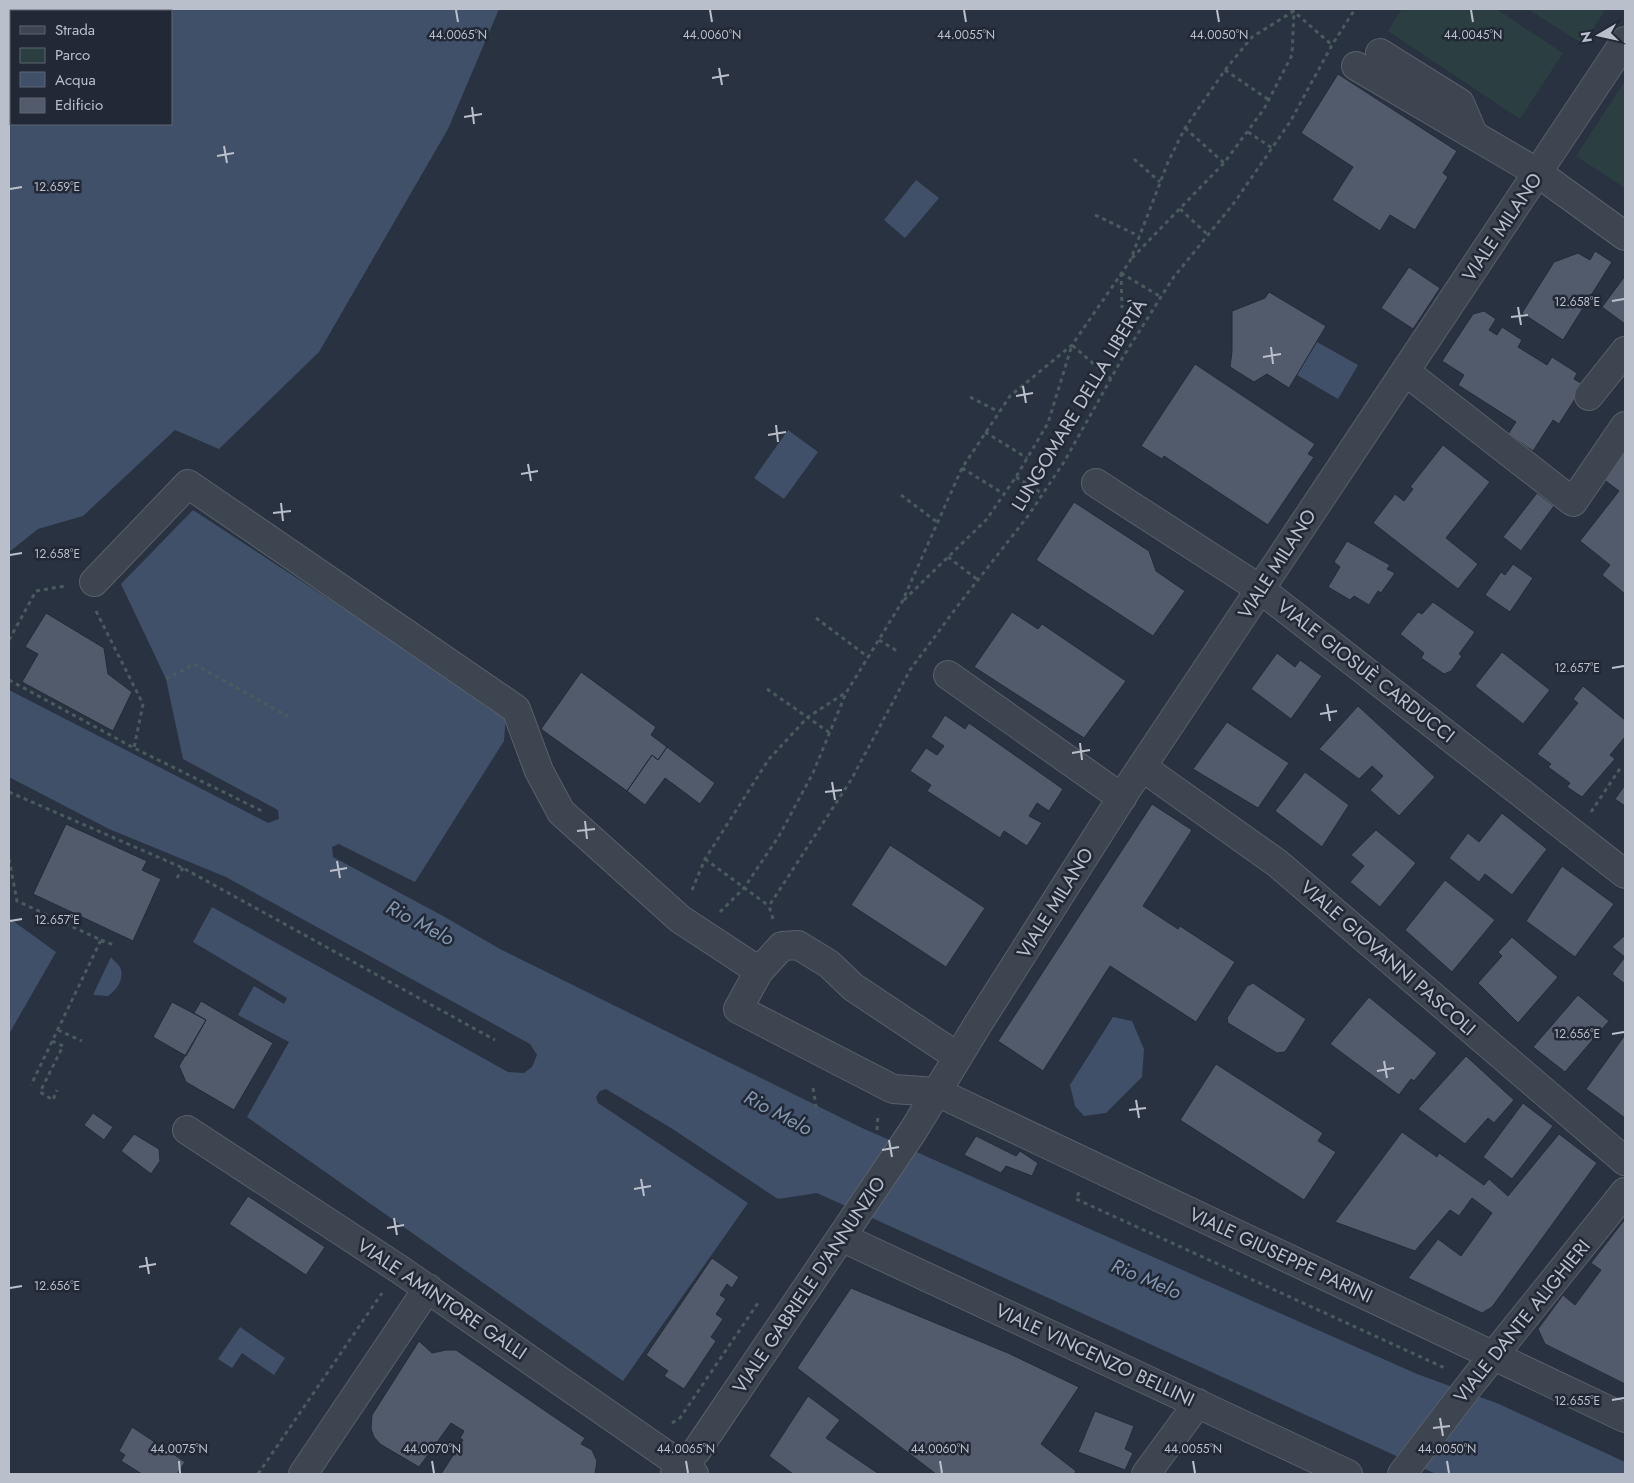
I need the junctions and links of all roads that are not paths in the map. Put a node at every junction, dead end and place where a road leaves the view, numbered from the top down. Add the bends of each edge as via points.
1 (1625, 41) edge
2 (1380, 53) dead end
3 (1356, 66) dead end
4 (1473, 134) junction
5 (1538, 173) junction
6 (1625, 236) edge
7 (1625, 351) edge
8 (1406, 372) junction
9 (1589, 396) dead end
10 (1625, 426) edge
11 (1096, 483) dead end
12 (94, 582) road end
13 (1260, 589) junction
14 (948, 675) dead end
15 (1142, 767) junction
16 (1122, 798) junction
17 (1625, 874) edge
18 (759, 971) junction
19 (958, 1057) junction
20 (937, 1092) junction
21 (186, 1130) dead end
22 (1625, 1162) edge
23 (1625, 1192) edge
24 (849, 1226) junction
25 (428, 1288) junction
26 (1494, 1357) junction
27 (1198, 1403) junction
28 (1625, 1418) edge
29 (684, 1471) edge
30 (1404, 1471) edge
31 (303, 1474) edge
32 (1146, 1474) edge
33 (1348, 1474) edge

1 - 5 street, VIALE MILANO
2 - 4 street via 1460,104
3 - 4 street
4 - 5 street
5 - 6 street
5 - 8 street, VIALE MILANO
7 - 9 street
8 - 10 street via 1573,502
8 - 13 street, VIALE MILANO
11 - 13 street, VIALE GIOSUÈ CARDUCCI
12 - 18 street via 188,484 516,709 539,771 561,812 691,926
13 - 15 street, VIALE MILANO
13 - 17 street, VIALE GIOSUÈ CARDUCCI
14 - 16 street
15 - 16 street, VIALE MILANO
15 - 22 street, VIALE GIOVANNI PASCOLI via 1277,864
16 - 19 street, VIALE MILANO
18 - 19 street via 782,946 798,945 830,964 853,987
18 - 20 street via 738,1009 892,1089
19 - 20 street, VIALE MILANO
20 - 24 street, VIALE GABRIELE D'ANNUNZIO
20 - 26 street, VIALE GIUSEPPE PARINI
21 - 25 street, VIALE AMINTORE GALLI
23 - 26 street, VIALE DANTE ALIGHIERI
24 - 27 street, VIALE VINCENZO BELLINI
24 - 29 street, VIALE GABRIELE D'ANNUNZIO
25 - 29 street, VIALE AMINTORE GALLI
25 - 31 street
26 - 28 street, VIALE GIUSEPPE PARINI
26 - 30 street, VIALE DANTE ALIGHIERI
27 - 32 street
27 - 33 street, VIALE VINCENZO BELLINI

